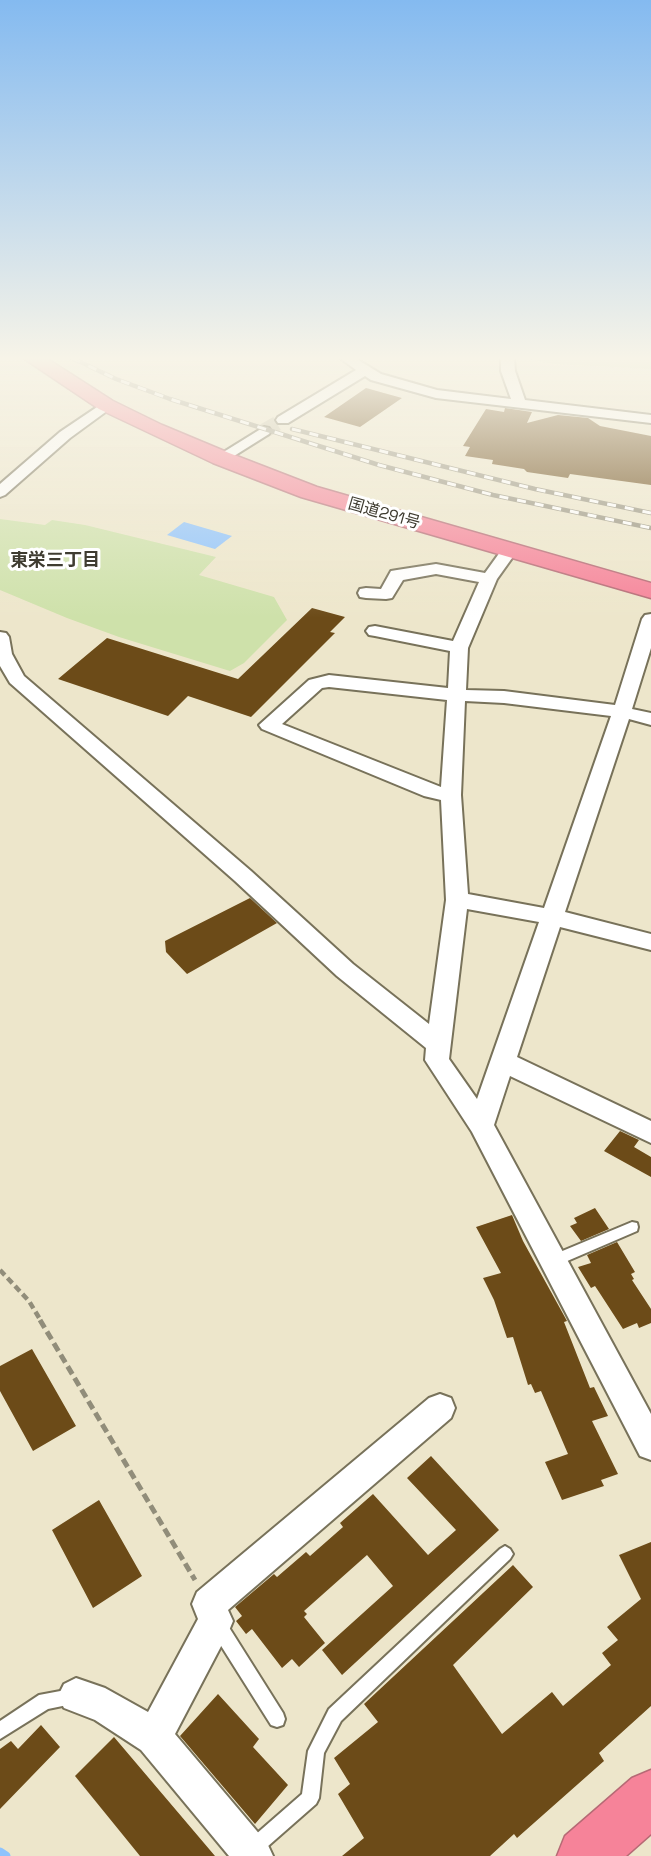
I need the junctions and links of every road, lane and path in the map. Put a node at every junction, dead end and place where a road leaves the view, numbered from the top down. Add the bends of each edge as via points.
1 (54, 445) edge
2 (192, 445) edge
3 (242, 445) tunnel mouth
4 (221, 458) junction
5 (0, 492) edge
6 (509, 551) junction
7 (489, 579) junction
8 (651, 591) edge
9 (366, 593) dead end
10 (651, 619) edge
11 (375, 631) dead end
12 (0, 637) edge
13 (459, 648) junction
14 (456, 695) junction
15 (622, 712) junction
16 (651, 719) edge
17 (451, 795) junction
18 (457, 900) junction
19 (552, 917) junction
20 (651, 942) edge
21 (440, 1046) junction
22 (502, 1061) junction
23 (482, 1125) junction
24 (651, 1133) edge
25 (632, 1227) dead end
26 (553, 1261) junction
27 (0, 1270) edge
28 (440, 1408) dead end
29 (651, 1445) edge
30 (505, 1554) dead end
31 (212, 1613) junction
32 (76, 1696) joint
33 (278, 1719) dead end
34 (0, 1731) edge
35 (153, 1737) junction
36 (651, 1797) edge
37 (252, 1853) edge
38 (585, 1856) edge

1 - 5 street
2 - 4 highway, 国道291号
3 - 4 street
4 - 6 highway, 国道291号 via 309,492
6 - 7 street
6 - 8 highway, 国道291号
7 - 9 street via 436,569 398,575 387,594
7 - 13 street
10 - 15 street
11 - 13 street
12 - 21 street via 3,654 16,679 345,970
13 - 14 street
14 - 15 street
14 - 17 street
14 - 17 street via 329,681 316,684 269,725 431,792
15 - 16 street
15 - 19 street
17 - 18 street
18 - 19 street
18 - 21 street
19 - 20 street
19 - 22 street
21 - 23 street via 437,1060
22 - 23 street
22 - 24 street
23 - 26 street
25 - 26 lane
26 - 29 street
27 - 31 path via 29,1301
28 - 31 street
30 - 37 lane via 335,1715 316,1751 310,1798
31 - 33 lane
31 - 35 street
32 - 34 lane via 45,1701
32 - 35 street via 105,1706
35 - 37 street
36 - 38 highway

